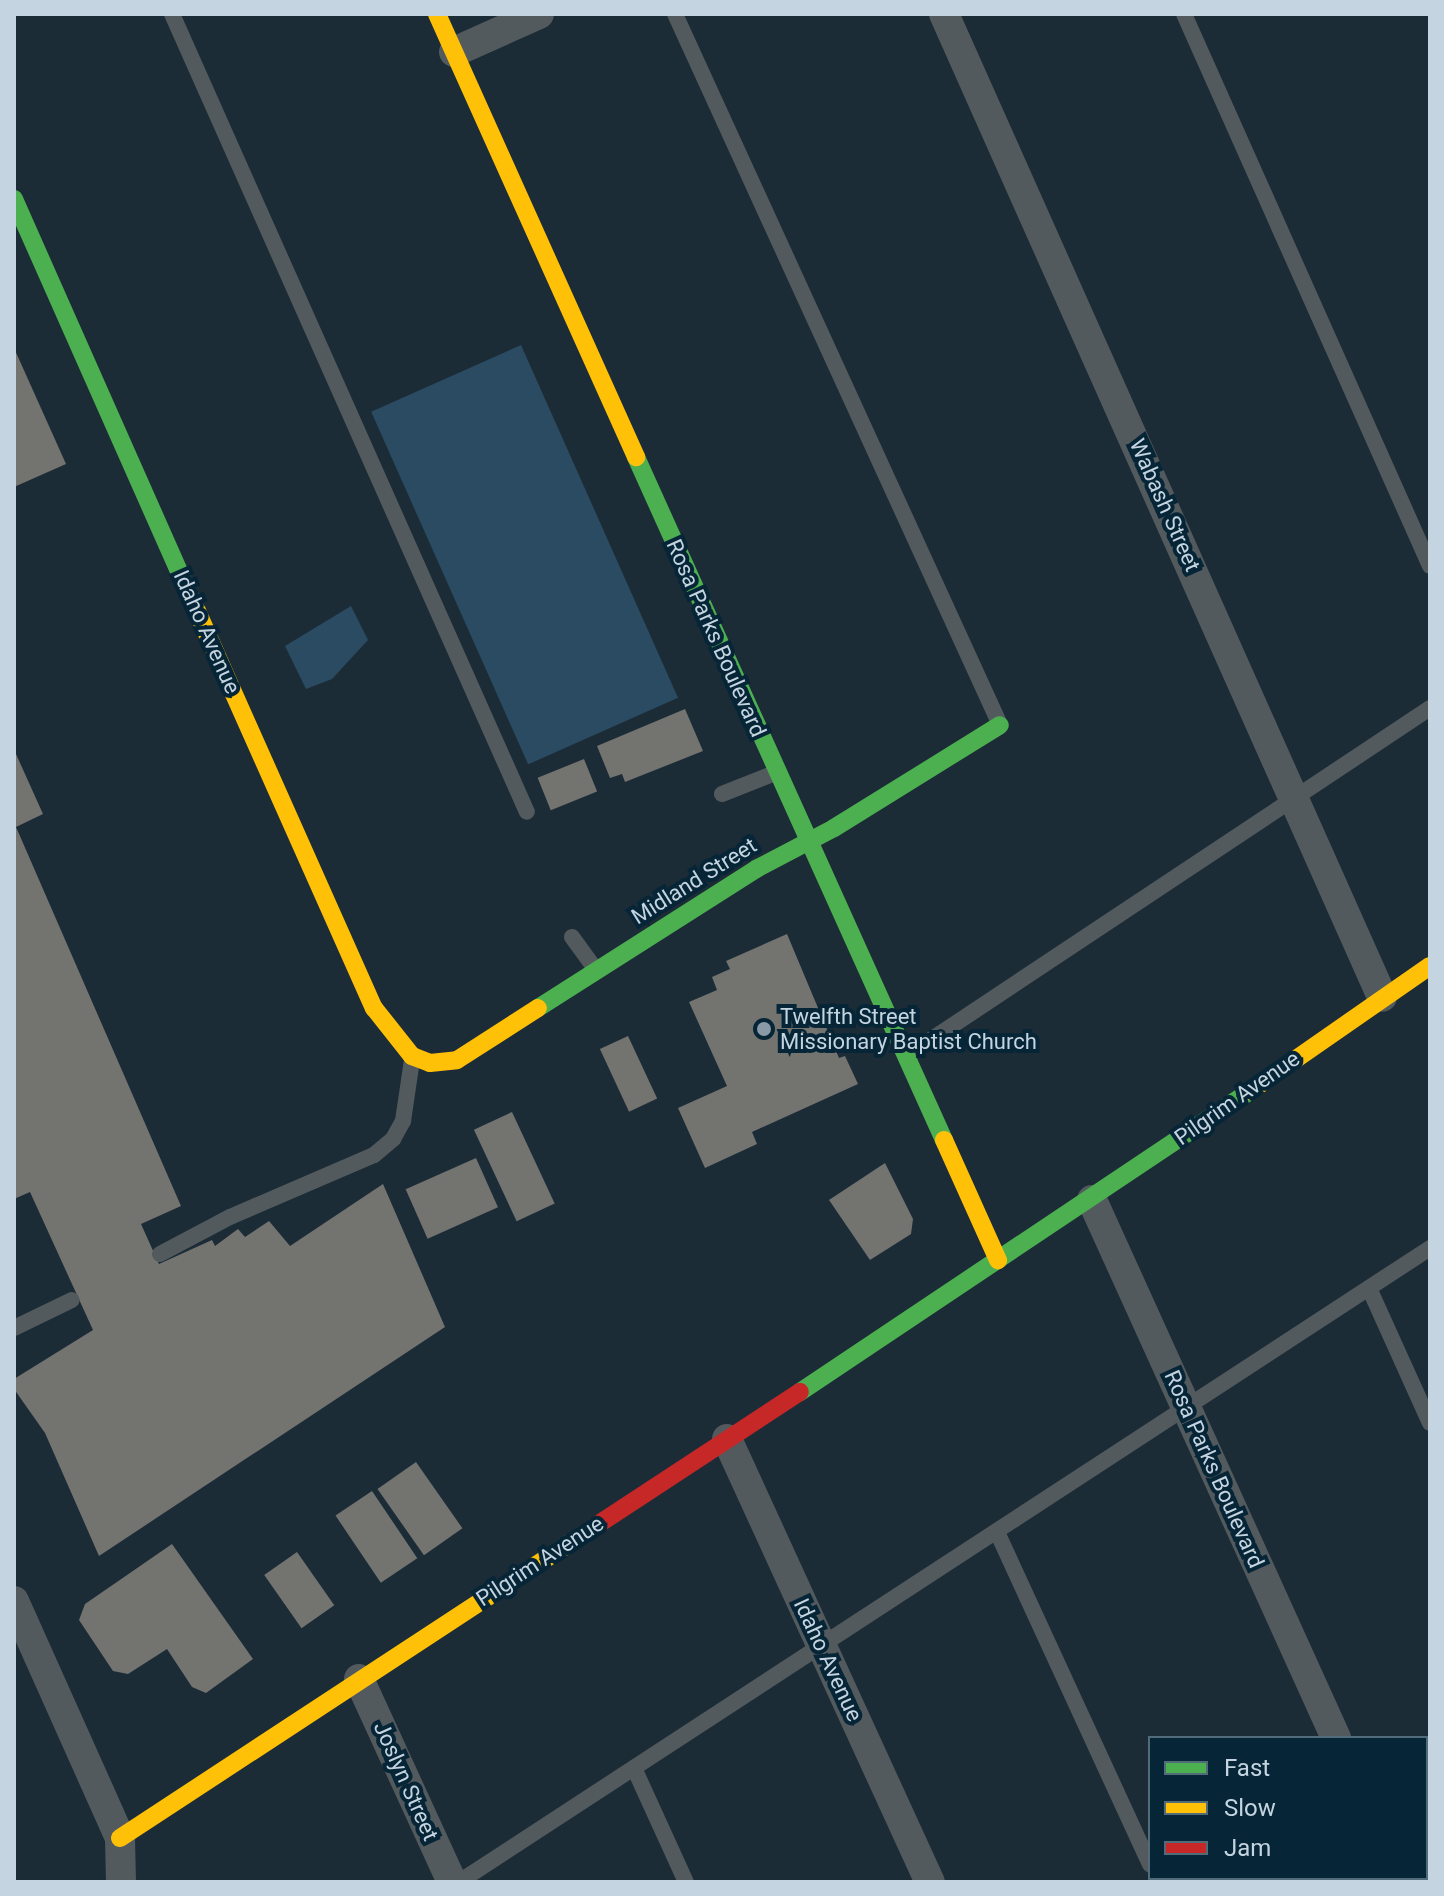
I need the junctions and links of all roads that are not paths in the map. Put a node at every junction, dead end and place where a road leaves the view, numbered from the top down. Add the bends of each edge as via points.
1 (172, 14) edge
2 (437, 14) edge
3 (539, 14) edge
4 (675, 14) edge
5 (944, 14) edge
6 (1184, 14) edge
7 (454, 52) junction
8 (14, 199) edge
9 (1430, 566) edge
10 (1430, 708) edge
11 (1000, 725) joint
12 (777, 772) junction
13 (722, 794) dead end
14 (1295, 797) junction
15 (527, 812) dead end
16 (807, 841) junction
17 (572, 937) dead end
18 (1430, 966) edge
19 (597, 971) junction
20 (1382, 997) junction
21 (412, 1056) junction
22 (906, 1057) junction
23 (1092, 1200) junction
24 (1430, 1248) edge
25 (160, 1254) dead end
26 (998, 1260) junction
27 (1369, 1288) junction
28 (72, 1300) dead end
29 (14, 1328) edge
30 (1186, 1408) junction
31 (1430, 1423) edge
32 (727, 1439) junction
33 (997, 1532) junction
34 (14, 1601) edge
35 (822, 1645) junction
36 (359, 1679) junction
37 (1335, 1736) edge
38 (634, 1768) junction
39 (120, 1838) junction
40 (1148, 1860) edge
41 (121, 1882) edge
42 (452, 1882) edge
43 (459, 1882) edge
44 (686, 1882) edge
45 (930, 1882) edge

1 - 15 lane
2 - 7 street, Rosa Parks Boulevard
3 - 7 street
4 - 11 lane
5 - 14 street, Wabash Street
6 - 9 lane
7 - 12 street, Rosa Parks Boulevard
8 - 21 street, Idaho Avenue via 374,1008
10 - 14 lane
11 - 16 street, Midland Street
12 - 13 lane
12 - 16 street, Rosa Parks Boulevard
14 - 20 street, Wabash Street
14 - 22 lane
16 - 19 street, Midland Street
16 - 22 street, Rosa Parks Boulevard
17 - 19 lane
18 - 20 street, Pilgrim Avenue
19 - 21 street, Midland Street via 457,1060 430,1063
20 - 23 street, Pilgrim Avenue
21 - 25 lane via 403,1121 393,1139 374,1155 230,1217
22 - 26 street, Rosa Parks Boulevard
23 - 26 street, Pilgrim Avenue
23 - 30 street, Rosa Parks Boulevard
24 - 27 lane
26 - 32 street, Pilgrim Avenue
27 - 30 lane
27 - 31 lane
28 - 29 lane
30 - 33 lane
30 - 37 street, Rosa Parks Boulevard
32 - 35 street, Idaho Avenue
32 - 36 street, Pilgrim Avenue
33 - 35 lane
33 - 40 lane
34 - 39 street
35 - 38 lane
35 - 45 street, Idaho Avenue
36 - 39 street, Pilgrim Avenue
36 - 42 street, Joslyn Street
38 - 43 lane
38 - 44 lane
39 - 41 street

